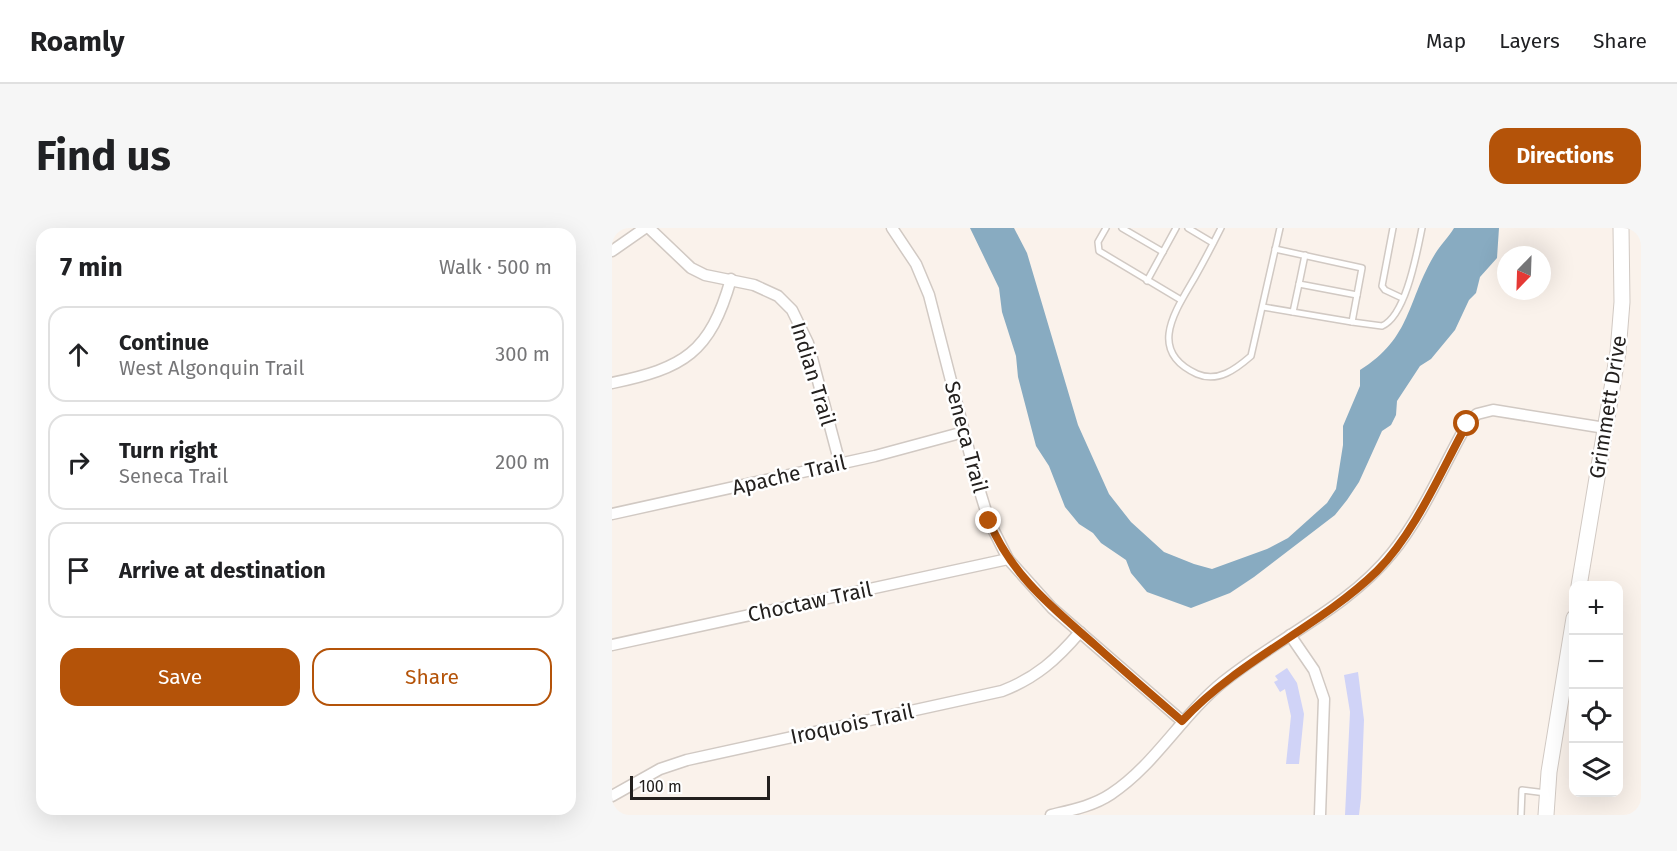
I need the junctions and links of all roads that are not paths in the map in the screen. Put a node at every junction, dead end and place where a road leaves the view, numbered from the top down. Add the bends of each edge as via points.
1 (647, 228) edge
2 (892, 228) edge
3 (1106, 228) edge
4 (1122, 228) edge
5 (1176, 228) edge
6 (1188, 228) edge
7 (1221, 228) edge
8 (1280, 228) edge
9 (1393, 228) edge
10 (1422, 228) edge
11 (1621, 228) edge
12 (1213, 243) junction
13 (1275, 249) junction
14 (612, 251) edge
15 (1163, 252) junction
16 (1305, 255) junction
17 (732, 279) junction
18 (1147, 281) junction
19 (1299, 284) junction
20 (1357, 295) junction
21 (1402, 298) junction
22 (1181, 300) junction
23 (1263, 307) junction
24 (1293, 312) junction
25 (1352, 322) junction
26 (612, 383) edge
27 (1605, 428) junction
28 (964, 432) junction
29 (840, 464) junction
30 (612, 514) edge
31 (1008, 559) junction
32 (1580, 581) edge
33 (1080, 632) junction
34 (1290, 635) junction
35 (1571, 635) edge
36 (612, 645) edge
37 (1182, 721) junction
38 (1547, 794) junction
39 (612, 796) edge
40 (1051, 815) edge
41 (1320, 815) edge
42 (1521, 815) edge
43 (1546, 815) edge

1 - 14 street
1 - 17 street, Indian Trail via 691,268 705,275
2 - 28 street, Seneca Trail via 916,264 929,295
3 - 18 lane via 1098,242 1099,251
4 - 15 lane
5 - 15 lane
6 - 12 lane
7 - 12 lane
8 - 13 lane
9 - 21 lane via 1382,286
10 - 21 lane via 1415,264
11 - 27 main road, Grimmett Drive via 1620,331
12 - 22 lane
13 - 16 lane
13 - 23 lane
15 - 18 lane
16 - 19 lane
16 - 20 lane via 1362,268
17 - 26 street via 721,310 702,344 688,357 656,374
17 - 29 street, Indian Trail via 778,296 798,319
18 - 22 lane
19 - 20 lane
19 - 24 lane
20 - 25 lane
21 - 25 lane via 1396,315 1385,325
22 - 23 lane via 1170,326 1173,355 1185,368 1220,377 1251,356
23 - 24 lane
24 - 25 lane
27 - 32 main road, Grimmett Drive
27 - 34 street via 1493,410 1478,414 1467,424 1392,554 1358,586
28 - 29 street, Apache Trail
28 - 31 street, Seneca Trail via 989,521
29 - 30 street, Apache Trail
31 - 33 street, Seneca Trail via 1023,579
31 - 36 street, Choctaw Trail
33 - 37 street, Seneca Trail
33 - 39 street, Iroquois Trail via 1046,668 1002,691 687,760 651,773
34 - 37 street via 1224,680
34 - 41 street via 1314,670 1324,699
35 - 38 main road
37 - 40 street via 1125,784 1098,801
38 - 42 lane via 1522,790
38 - 43 main road

